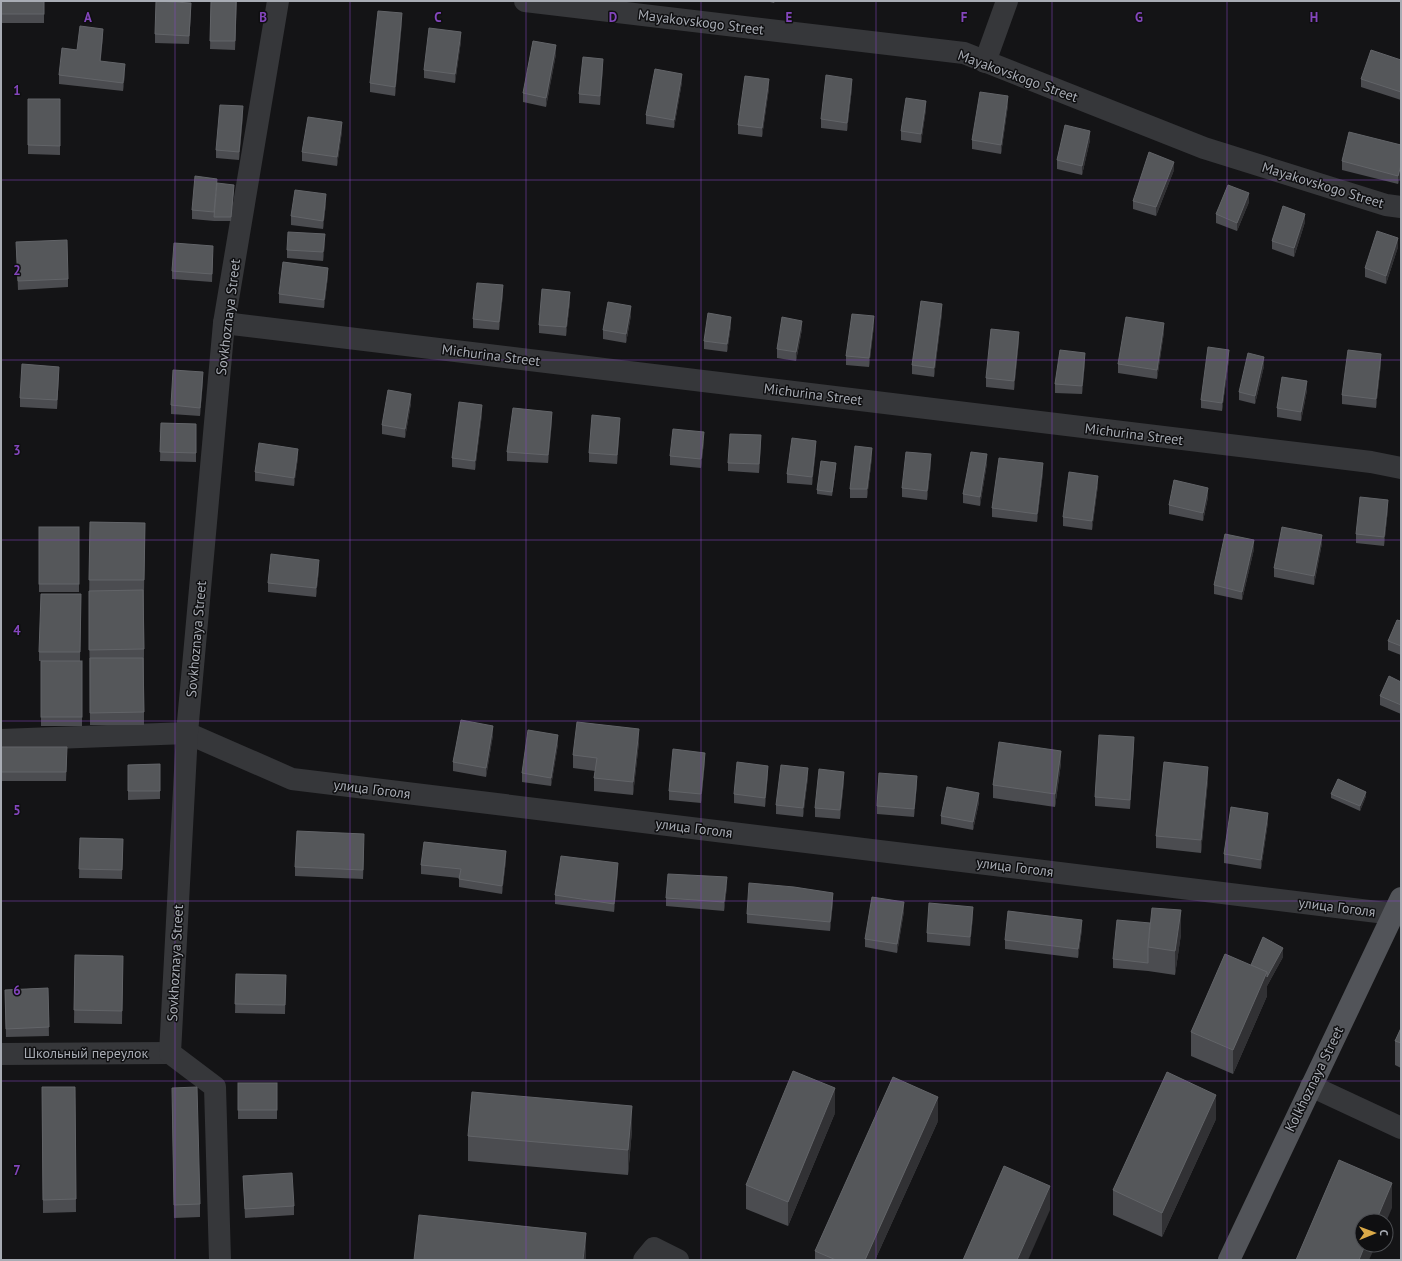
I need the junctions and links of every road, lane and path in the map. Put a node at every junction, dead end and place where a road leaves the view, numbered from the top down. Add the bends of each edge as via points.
1 (278, 1) edge
2 (525, 1) edge
3 (1007, 1) edge
4 (985, 62) junction
5 (1401, 206) edge
6 (224, 323) junction
7 (1401, 468) edge
8 (187, 734) junction
9 (1, 740) edge
10 (1397, 906) edge
11 (170, 1053) junction
12 (1, 1054) edge
13 (1311, 1086) junction
14 (1401, 1128) edge
15 (220, 1260) edge
16 (644, 1260) edge
17 (678, 1260) edge
18 (1229, 1260) edge

1 - 6 street, Sovkhoznaya Street
2 - 4 street, Mayakovskogo Street via 964,54
3 - 4 street
4 - 5 street, Mayakovskogo Street via 1204,148 1386,205
6 - 7 street, Michurina Street via 1371,462
6 - 8 street, Sovkhoznaya Street
8 - 9 street, улица Гоголя
8 - 10 street, улица Гоголя via 292,779
8 - 11 street, Sovkhoznaya Street
10 - 13 main road, Kolkhoznaya Street
11 - 12 street, Школьный переулок
11 - 15 street via 215,1087
13 - 14 street
13 - 18 main road, Kolkhoznaya Street
16 - 17 street via 654,1248

